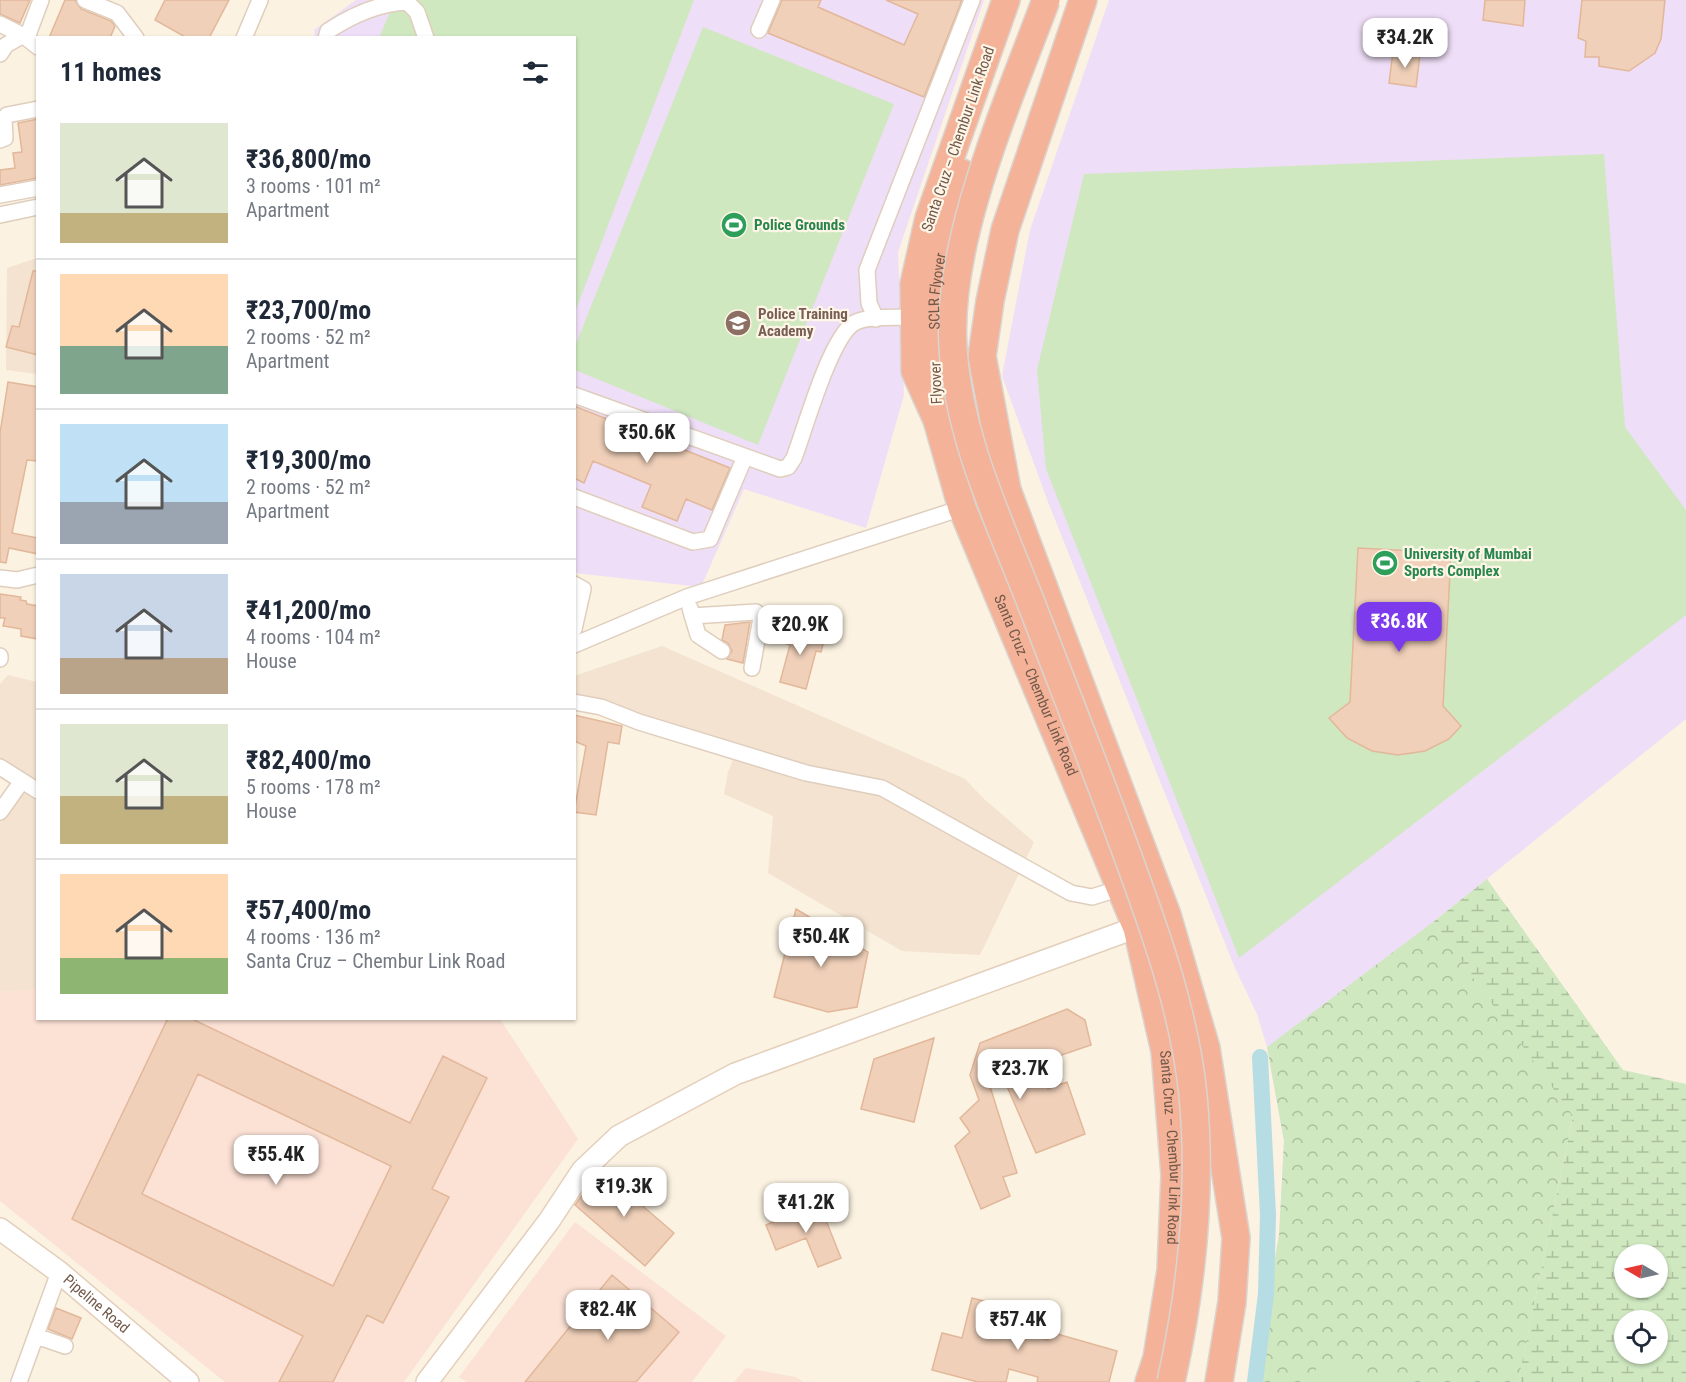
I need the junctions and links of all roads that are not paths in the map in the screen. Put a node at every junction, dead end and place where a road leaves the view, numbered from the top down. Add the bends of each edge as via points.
1 (41, 0) edge
2 (85, 0) edge
3 (260, 0) edge
4 (772, 0) edge
5 (972, 0) edge
6 (1006, 0) edge
7 (1025, 0) edge
8 (1046, 0) edge
9 (1083, 0) edge
10 (0, 24) edge
11 (759, 30) dead end
12 (24, 36) junction
13 (134, 36) edge
14 (245, 36) edge
15 (327, 36) edge
16 (425, 36) edge
17 (36, 45) edge
18 (0, 54) edge
19 (36, 110) edge
20 (0, 140) edge
21 (36, 188) edge
22 (0, 195) edge
23 (36, 207) edge
24 (0, 215) edge
25 (914, 317) junction
26 (876, 319) junction
27 (934, 346) joint
28 (576, 396) edge
29 (937, 420) junction
30 (744, 459) junction
31 (576, 498) edge
32 (962, 508) junction
33 (36, 575) edge
34 (0, 578) edge
35 (576, 585) edge
36 (687, 597) junction
37 (693, 616) junction
38 (576, 620) edge
39 (576, 644) edge
40 (722, 651) dead end
41 (752, 668) dead end
42 (576, 702) edge
43 (0, 767) edge
44 (22, 780) junction
45 (36, 790) edge
46 (0, 812) edge
47 (1121, 888) junction
48 (1167, 915) junction
49 (1137, 928) junction
50 (0, 1229) edge
51 (59, 1272) junction
52 (36, 1336) junction
53 (64, 1346) dead end
54 (19, 1382) edge
55 (188, 1382) edge
56 (428, 1382) edge
57 (1149, 1382) edge
58 (1171, 1382) edge
59 (1219, 1382) edge

1 - 12 street
2 - 13 street via 117,14
3 - 14 street
4 - 11 street
5 - 26 street via 867,270 869,303
6 - 25 highway, Santa Cruz – Chembur Link Road via 929,218 914,284
7 - 27 highway, SCLR Flyover via 966,160 940,257 934,299
8 - 58 highway, bridge via 985,167 965,240 954,301 952,346 958,389 976,459 1117,825 1177,1005 1193,1092 1198,1186 1189,1278
9 - 48 highway via 1005,230 982,356 1006,490
10 - 12 street
12 - 17 street
12 - 18 street via 6,45
15 - 16 street via 340,23 384,5 407,2 417,12
19 - 20 street via 7,115 5,138
21 - 22 street
23 - 24 street
25 - 26 street
25 - 29 highway, Santa Cruz – Chembur Link Road via 915,371
26 - 30 street via 855,322 843,332 788,467 780,469
27 - 29 highway, Flyover
28 - 30 street
29 - 32 highway, Santa Cruz – Chembur Link Road
30 - 31 street via 710,538 693,542
32 - 36 street
32 - 47 highway, Santa Cruz – Chembur Link Road
33 - 34 street via 17,580
35 - 38 street via 583,589
36 - 37 street
36 - 39 street
37 - 40 street via 698,634
37 - 41 street via 756,612 761,618
42 - 47 street via 806,773 882,788 1071,894 1092,897
43 - 44 street
44 - 45 street
44 - 46 street
47 - 49 highway, Santa Cruz – Chembur Link Road
48 - 49 street
48 - 59 highway via 1206,1048 1236,1238 1232,1302
49 - 56 street via 735,1074 619,1136 582,1171
49 - 57 highway, Santa Cruz – Chembur Link Road via 1165,1051 1175,1175 1171,1270 1157,1358
50 - 51 street, Pipeline Road
51 - 52 street
51 - 55 street, Pipeline Road
52 - 53 street
52 - 54 street

